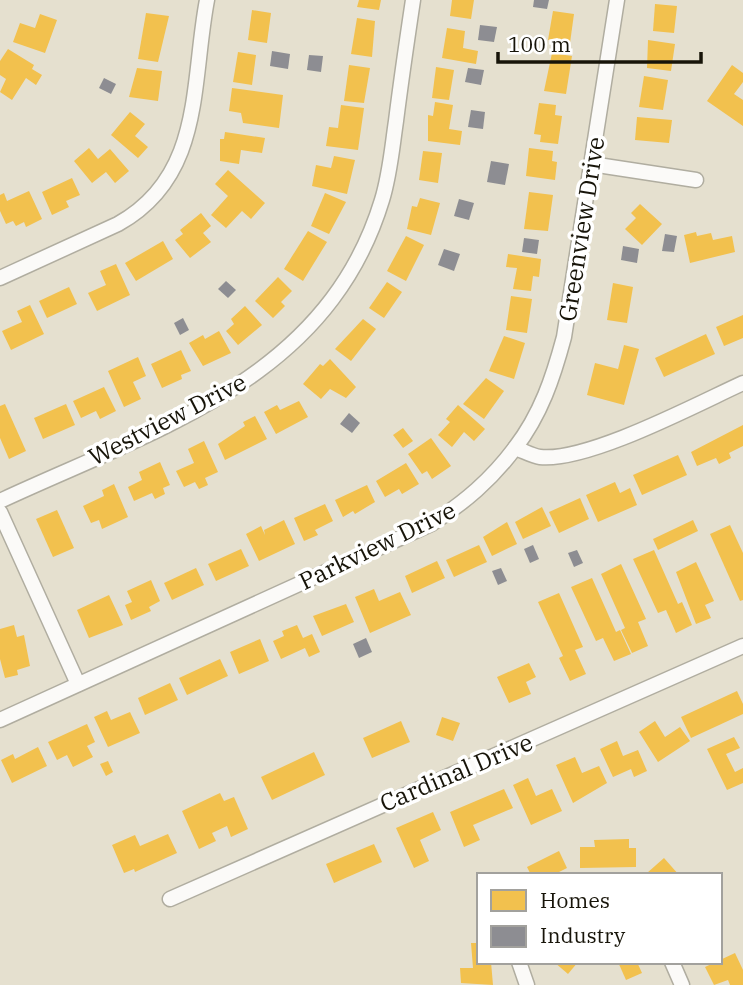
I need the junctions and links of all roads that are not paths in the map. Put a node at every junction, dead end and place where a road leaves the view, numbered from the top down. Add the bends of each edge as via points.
1 (207, 0) edge
2 (413, 0) edge
3 (617, 0) edge
4 (592, 164) junction
5 (696, 180) dead end
6 (0, 278) edge
7 (743, 383) edge
8 (514, 448) junction
9 (0, 500) edge
10 (0, 512) edge
11 (743, 646) edge
12 (78, 684) junction
13 (0, 720) edge
14 (170, 899) dead end
15 (520, 964) edge
16 (673, 964) edge
17 (527, 985) edge
18 (682, 985) edge

1 - 6 street via 189,125 174,172 161,191 118,224
2 - 9 street, Westview Drive via 382,201 353,268 320,317 286,352 220,398
3 - 4 street, Greenview Drive
4 - 5 street
4 - 8 street, Greenview Drive via 564,337 552,382 538,414
7 - 8 street via 617,440 540,457
8 - 12 street, Parkview Drive via 465,502 431,524
10 - 12 street
11 - 14 street, Cardinal Drive
12 - 13 street, Parkview Drive
15 - 17 street
16 - 18 street

